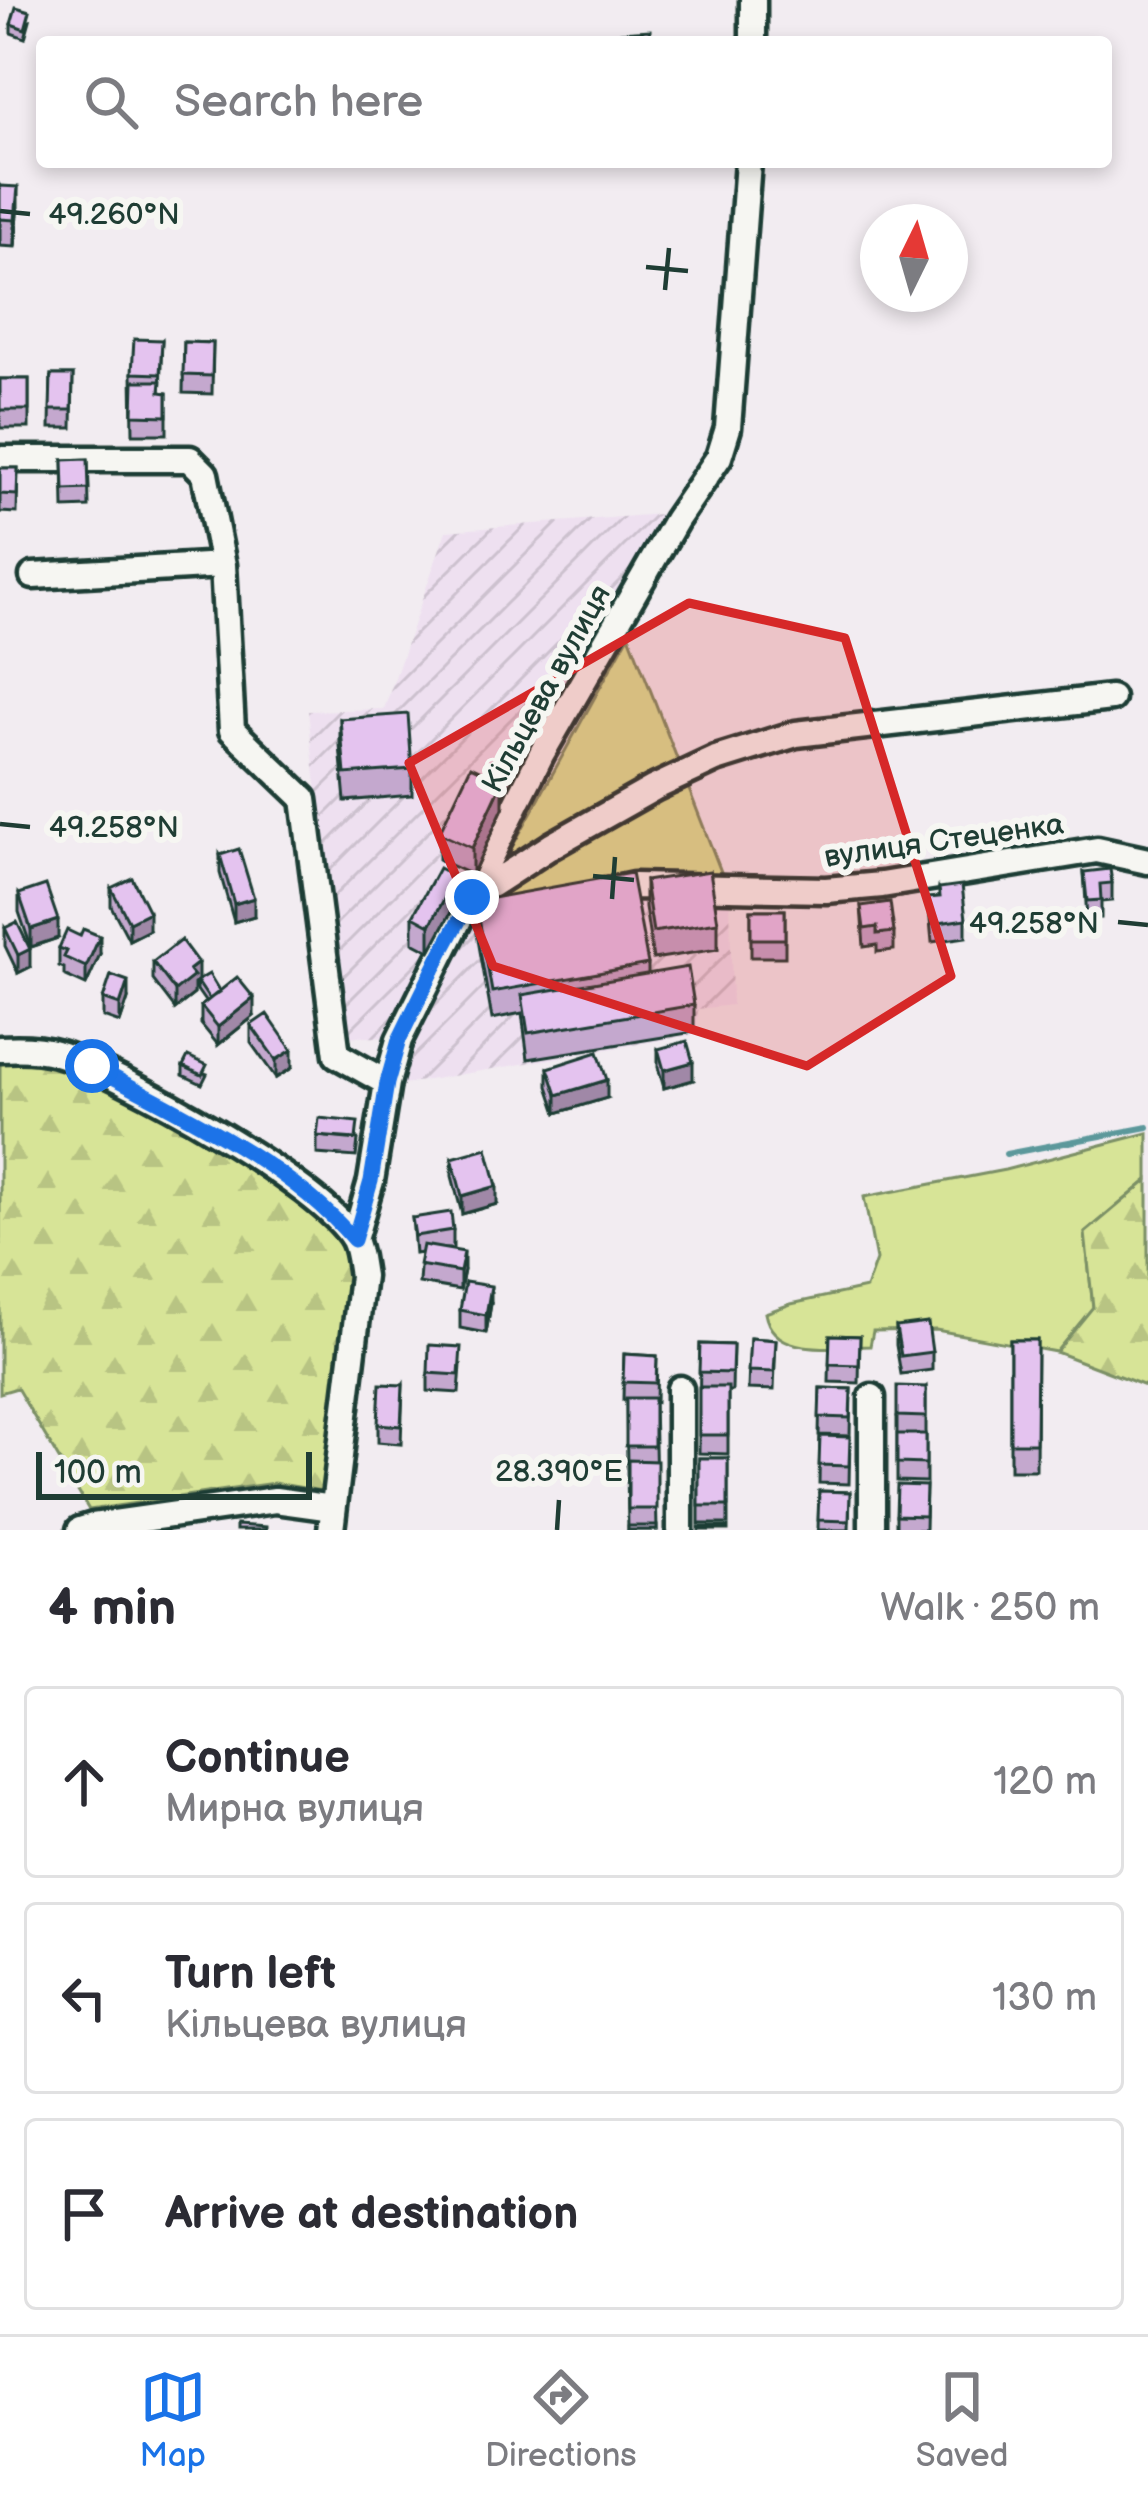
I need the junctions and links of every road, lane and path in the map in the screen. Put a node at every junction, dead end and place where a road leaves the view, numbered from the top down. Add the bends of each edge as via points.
1 (753, 0) edge
2 (753, 36) edge
3 (748, 168) edge
4 (0, 459) edge
5 (224, 566) junction
6 (33, 576) dead end
7 (1111, 698) dead end
8 (1148, 861) edge
9 (591, 894) edge
10 (472, 910) junction
11 (0, 1049) edge
12 (387, 1083) junction
13 (354, 1240) junction
14 (680, 1390) dead end
15 (872, 1397) dead end
16 (332, 1519) edge
17 (80, 1530) edge
18 (680, 1530) edge
19 (872, 1530) edge

1 - 2 street
3 - 10 street, Кільцева вулиця via 728,428 718,458 542,753
4 - 5 street via 190,459 205,473
5 - 6 street
5 - 12 street via 232,730 304,799 337,1055
7 - 10 street via 796,734 716,759 551,845
8 - 9 street, вулиця Стеценка via 1096,850 882,886 634,886
10 - 12 street, Кільцева вулиця via 442,952
11 - 13 street via 51,1052 162,1102 289,1178
12 - 13 street, Кільцева вулиця
13 - 16 street via 362,1276
14 - 18 street
15 - 19 street
16 - 17 street via 275,1500

